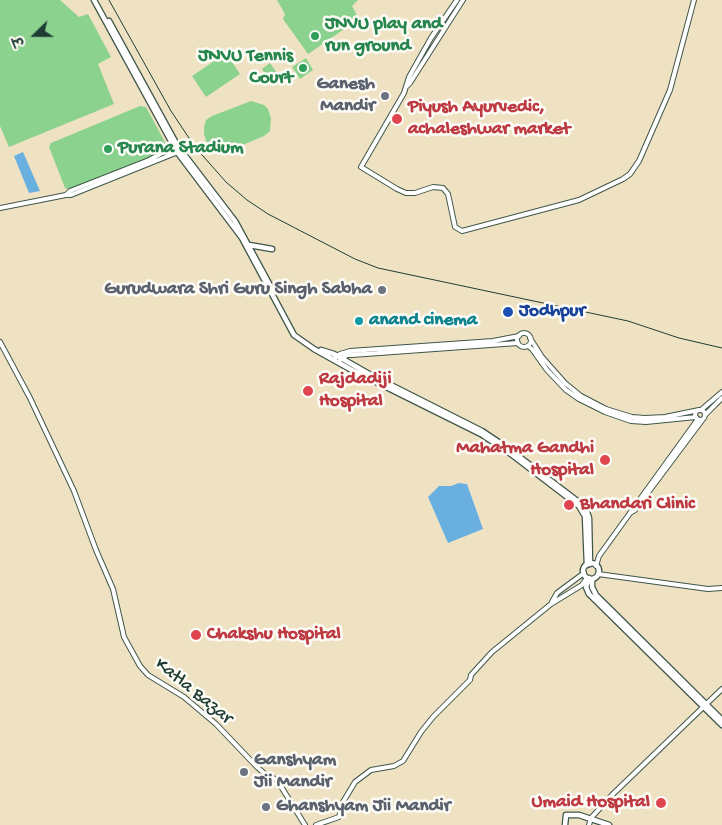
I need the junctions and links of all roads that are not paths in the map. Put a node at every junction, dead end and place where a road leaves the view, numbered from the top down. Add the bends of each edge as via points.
1 (95, 0) edge
2 (457, 0) edge
3 (463, 0) edge
4 (694, 0) edge
5 (407, 86) junction
6 (176, 146) junction
7 (179, 151) junction
8 (66, 195) junction
9 (0, 208) edge
10 (250, 245) junction
11 (272, 249) dead end
12 (519, 336) junction
13 (530, 338) junction
14 (0, 342) edge
15 (518, 343) junction
16 (528, 346) junction
17 (335, 357) junction
18 (340, 360) junction
19 (722, 392) edge
20 (722, 398) edge
21 (700, 410) junction
22 (704, 417) junction
23 (697, 418) junction
24 (630, 513) junction
25 (588, 564) junction
26 (596, 566) junction
27 (584, 573) junction
28 (598, 574) junction
29 (589, 578) junction
30 (722, 588) edge
31 (551, 604) junction
32 (722, 690) edge
33 (706, 706) junction
34 (722, 720) edge
35 (722, 725) edge
36 (591, 818) junction
37 (305, 825) edge
38 (316, 825) edge
39 (565, 825) edge
40 (589, 825) edge
41 (609, 825) edge

1 - 6 main road
2 - 5 street via 431,38
3 - 5 street
4 - 5 street via 670,90 639,161 623,179 579,200 462,231 455,227 448,194 443,188 433,186 406,193 361,167
6 - 7 main road
6 - 8 street
7 - 8 street
7 - 10 main road
7 - 17 main road via 242,238 292,332 314,349
8 - 9 street
10 - 11 main road
10 - 17 main road via 295,331
12 - 13 street via 525,333
12 - 15 street
12 - 17 street via 493,341 350,351
13 - 16 street
13 - 21 street via 565,383 581,396 606,408 645,418
14 - 37 street, Katla Bazar via 74,491 113,590 124,637 140,666 148,675 184,697 216,724 257,767 277,780
15 - 16 street
15 - 18 street via 352,355
16 - 23 street via 566,390 605,412 631,421 646,422
17 - 18 main road
18 - 25 main road via 480,434 582,506
19 - 21 street
20 - 22 street
21 - 22 street
21 - 23 street via 696,413
22 - 23 street
22 - 24 street
23 - 24 street
24 - 26 street via 599,556
25 - 26 main road
25 - 27 main road
26 - 28 main road
27 - 29 main road
27 - 31 street via 557,594
28 - 29 main road
28 - 30 street via 708,589
29 - 31 street
29 - 33 main road via 586,587 589,594
31 - 38 street via 492,652 470,680 433,717 403,761 371,770 356,782 343,802 339,817
32 - 33 street
33 - 34 main road
33 - 35 main road
33 - 36 street
36 - 39 main road via 566,815
36 - 40 street
36 - 41 main road

